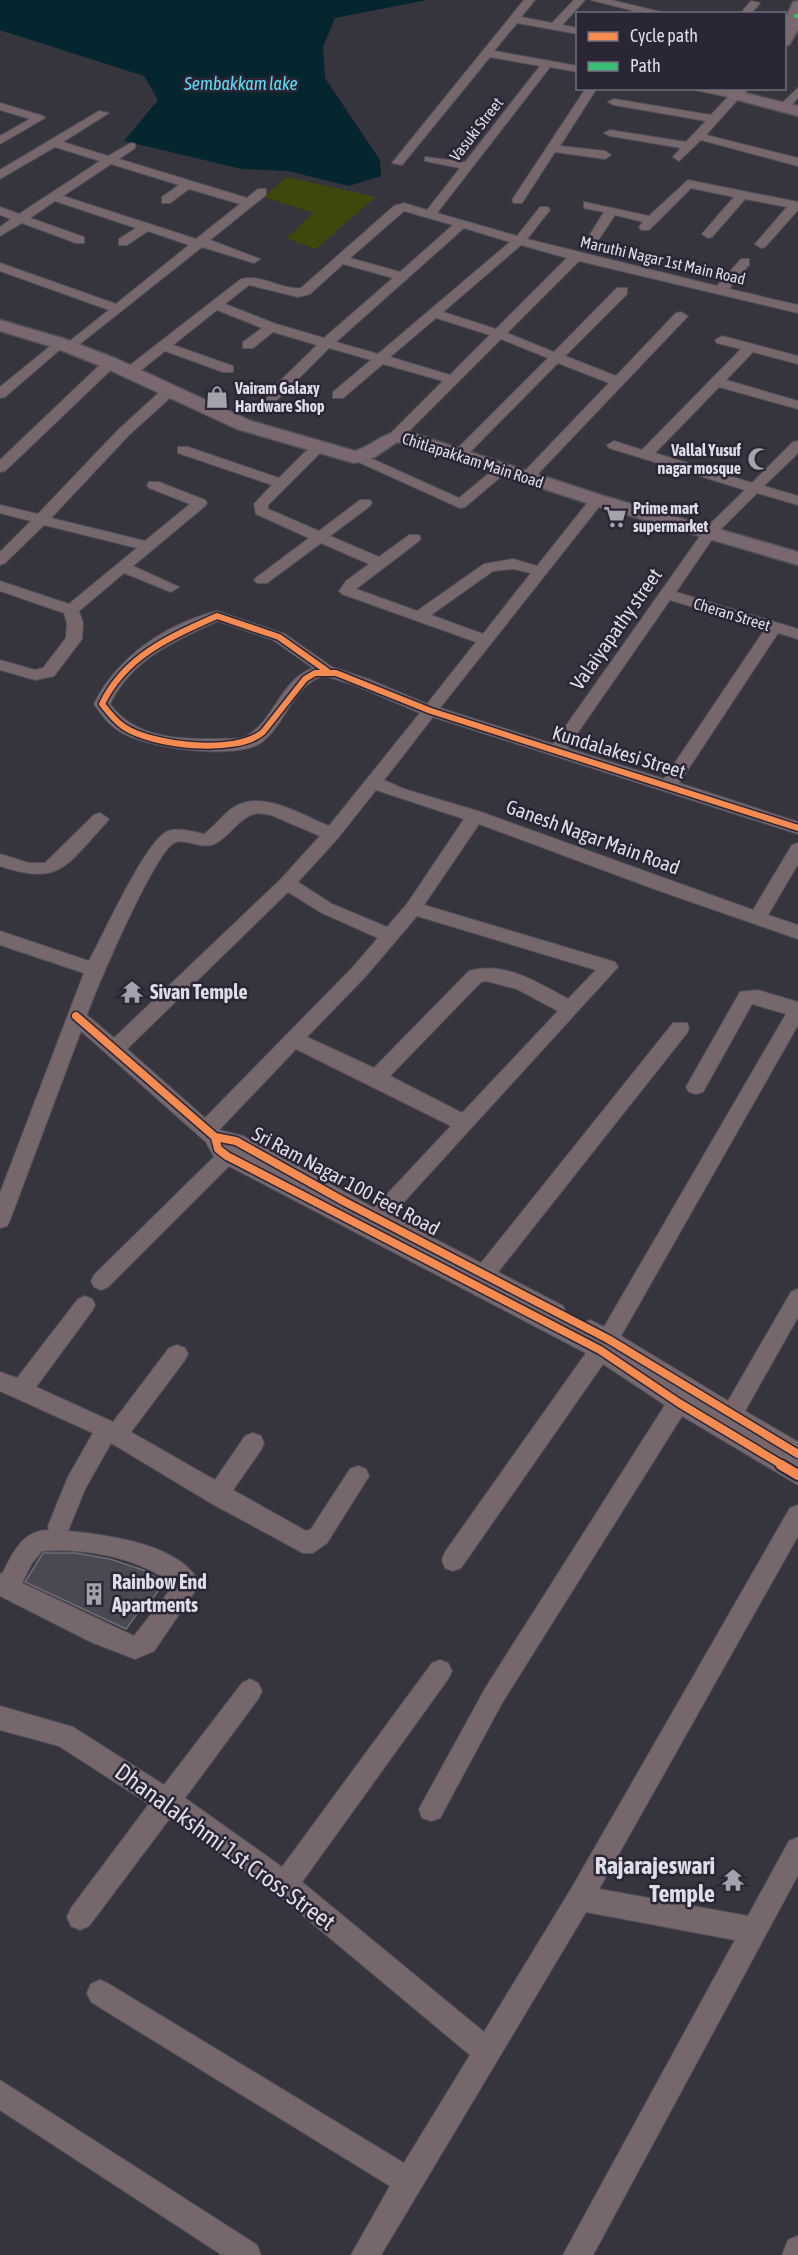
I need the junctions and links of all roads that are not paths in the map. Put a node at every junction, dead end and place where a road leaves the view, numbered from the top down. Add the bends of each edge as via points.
1 (530, 0) edge
2 (580, 0) edge
3 (596, 0) edge
4 (755, 3) dead end
5 (663, 12) edge
6 (747, 12) edge
7 (797, 12) edge
8 (513, 19) junction
9 (554, 27) junction
10 (576, 32) edge
11 (786, 39) edge
12 (487, 54) junction
13 (547, 64) junction
14 (576, 69) edge
15 (591, 90) edge
16 (716, 90) edge
17 (798, 91) edge
18 (739, 92) edge
19 (614, 102) dead end
20 (0, 106) edge
21 (791, 109) edge
22 (103, 113) dead end
23 (714, 118) junction
24 (21, 130) junction
25 (610, 133) dead end
26 (698, 136) junction
27 (0, 141) edge
28 (55, 142) junction
29 (131, 146) dead end
30 (688, 146) junction
31 (550, 148) junction
32 (605, 155) dead end
33 (680, 157) dead end
34 (429, 159) dead end
35 (109, 160) junction
36 (798, 162) edge
37 (398, 163) dead end
38 (467, 166) junction
39 (2, 172) edge
40 (188, 184) junction
41 (262, 192) dead end
42 (742, 195) junction
43 (54, 197) junction
44 (166, 200) dead end
45 (518, 200) dead end
46 (249, 203) junction
47 (588, 205) dead end
48 (796, 206) edge
49 (544, 210) dead end
50 (612, 210) junction
51 (0, 211) edge
52 (431, 213) junction
53 (22, 218) junction
54 (463, 223) junction
55 (146, 227) junction
56 (0, 232) edge
57 (708, 234) dead end
58 (595, 236) dead end
59 (520, 239) junction
60 (80, 240) dead end
61 (123, 242) dead end
62 (201, 243) junction
63 (761, 244) dead end
64 (576, 257) junction
65 (254, 259) dead end
66 (342, 260) junction
67 (745, 262) dead end
68 (0, 267) edge
69 (401, 276) junction
70 (622, 291) dead end
71 (720, 291) junction
72 (215, 305) junction
73 (797, 307) edge
74 (119, 309) junction
75 (434, 313) junction
76 (681, 316) dead end
77 (271, 327) junction
78 (3, 330) edge
79 (499, 334) junction
80 (722, 340) dead end
81 (325, 344) junction
82 (65, 345) junction
83 (248, 345) dead end
84 (164, 346) junction
85 (749, 349) junction
86 (556, 357) junction
87 (381, 359) junction
88 (798, 360) edge
89 (110, 363) junction
90 (228, 369) dead end
91 (130, 372) junction
92 (453, 380) junction
93 (618, 382) junction
94 (716, 382) junction
95 (168, 392) junction
96 (0, 394) edge
97 (338, 395) dead end
98 (272, 397) dead end
99 (798, 405) edge
100 (397, 435) junction
101 (614, 445) dead end
102 (798, 445) edge
103 (319, 446) junction
104 (183, 450) dead end
105 (459, 455) junction
106 (645, 455) junction
107 (360, 457) junction
108 (0, 468) edge
109 (503, 469) junction
110 (527, 477) junction
111 (282, 484) junction
112 (154, 485) dead end
113 (754, 488) junction
114 (597, 500) junction
115 (798, 501) edge
116 (365, 503) dead end
117 (0, 509) edge
118 (43, 521) junction
119 (710, 532) junction
120 (317, 537) junction
121 (414, 538) dead end
122 (150, 547) junction
123 (798, 559) edge
124 (0, 560) edge
125 (380, 563) junction
126 (124, 568) junction
127 (539, 571) junction
128 (262, 580) dead end
129 (0, 586) edge
130 (171, 587) dead end
131 (667, 594) junction
132 (71, 610) junction
133 (418, 617) junction
134 (774, 627) junction
135 (798, 634) edge
136 (485, 640) junction
137 (0, 665) edge
138 (327, 671) junction
139 (428, 711) junction
140 (557, 750) junction
141 (373, 782) junction
142 (669, 785) junction
143 (475, 816) junction
144 (100, 819) dead end
145 (798, 828) edge
146 (332, 834) junction
147 (798, 849) edge
148 (0, 860) edge
149 (287, 883) junction
150 (413, 908) junction
151 (757, 918) junction
152 (798, 932) edge
153 (389, 935) junction
154 (4, 940) edge
155 (0, 958) edge
156 (93, 970) junction
157 (570, 1009) junction
158 (797, 1010) edge
159 (76, 1016) junction
160 (680, 1028) dead end
161 (293, 1039) junction
162 (114, 1050) junction
163 (377, 1078) junction
164 (696, 1088) dead end
165 (465, 1124) junction
166 (210, 1134) junction
167 (233, 1150) junction
168 (0, 1220) edge
169 (371, 1224) junction
170 (479, 1279) junction
171 (101, 1281) dead end
172 (798, 1298) edge
173 (85, 1305) dead end
174 (604, 1345) junction
175 (177, 1354) dead end
176 (0, 1381) edge
177 (21, 1390) junction
178 (683, 1396) junction
179 (727, 1423) junction
180 (112, 1433) junction
181 (253, 1443) dead end
182 (798, 1454) edge
183 (798, 1475) edge
184 (358, 1476) dead end
185 (217, 1495) junction
186 (798, 1515) edge
187 (59, 1527) dead end
188 (453, 1560) dead end
189 (4, 1586) edge
190 (440, 1671) dead end
191 (250, 1691) dead end
192 (0, 1718) edge
193 (167, 1801) junction
194 (431, 1809) dead end
195 (796, 1857) edge
196 (285, 1884) junction
197 (580, 1898) junction
198 (80, 1917) dead end
199 (753, 1930) junction
200 (100, 1994) dead end
201 (488, 2053) junction
202 (0, 2094) edge
203 (409, 2182) junction
204 (798, 2250) edge
205 (247, 2255) edge
206 (365, 2255) edge
207 (576, 2255) edge
208 (796, 2255) edge

1 - 8 street
2 - 9 street
3 - 5 street
4 - 6 street
7 - 11 street
8 - 9 street
8 - 12 street
9 - 10 street
12 - 13 street
12 - 37 street
13 - 14 street
13 - 38 street, Vasuki Street
15 - 31 street
16 - 18 street
17 - 21 street
18 - 21 street
18 - 23 street
19 - 23 street
20 - 24 street via 39,118
22 - 28 street
23 - 26 street
24 - 27 street
24 - 28 street
25 - 30 street
26 - 30 street
26 - 36 street
28 - 35 street
28 - 39 street
29 - 35 street
30 - 33 street
31 - 32 street
31 - 45 street
34 - 38 street
35 - 40 street
35 - 43 street
38 - 52 street, Vasuki Street
40 - 44 street
40 - 46 street
41 - 46 street
42 - 48 street
42 - 50 street via 688,184 649,224
42 - 57 street
43 - 53 street
43 - 55 street
46 - 62 street
47 - 50 street
48 - 63 street
49 - 59 street
50 - 58 street
51 - 53 street
52 - 54 street, Maruthi Nagar 1st Main Road
52 - 66 street, Maruthi Nagar 1st Main Road via 398,209
53 - 56 street
53 - 60 street
54 - 59 street, Maruthi Nagar 1st Main Road
54 - 69 street
55 - 61 street
55 - 62 street
59 - 64 street, Maruthi Nagar 1st Main Road
59 - 75 street
62 - 65 street
62 - 74 street
64 - 71 street, Maruthi Nagar 1st Main Road
64 - 79 street
66 - 69 street
66 - 72 street, Maruthi Nagar 1st Main Road via 303,292 293,293 250,281
67 - 71 street
68 - 74 street
69 - 81 street
70 - 86 street
71 - 73 street, Maruthi Nagar 1st Main Road
72 - 77 street
72 - 84 street
74 - 82 street
75 - 79 street
75 - 87 street
76 - 93 street
77 - 81 street
77 - 83 street
78 - 82 street
79 - 86 street
79 - 92 street
80 - 85 street
81 - 87 street
81 - 98 street
82 - 89 street
82 - 96 street
84 - 90 street
84 - 91 street
85 - 88 street
85 - 94 street
86 - 93 street
86 - 105 street
87 - 92 street
87 - 97 street
89 - 91 street
89 - 108 street
91 - 95 street
92 - 100 street
93 - 110 street
94 - 99 street
94 - 106 street
95 - 103 street via 244,425
95 - 118 street via 114,440
100 - 105 street, Chitlapakkam Main Road
100 - 107 street, Chitlapakkam Main Road
101 - 106 street
102 - 113 street, Valaiyapathy street
103 - 107 street
103 - 111 street
104 - 111 street
105 - 109 street, Chitlapakkam Main Road
106 - 113 street
107 - 109 street via 460,504
109 - 110 street, Chitlapakkam Main Road
110 - 114 street, Chitlapakkam Main Road
111 - 120 street via 261,504 261,511
112 - 122 street via 200,503
113 - 115 street
113 - 119 street, Valaiyapathy street
114 - 119 street, Chitlapakkam Main Road
114 - 127 street
116 - 120 street
117 - 118 street
118 - 122 street
118 - 124 street
119 - 123 street, Chitlapakkam Main Road
119 - 131 street, Valaiyapathy street
120 - 125 street
120 - 128 street
121 - 125 street
122 - 126 street
125 - 133 street via 347,591
126 - 130 street
126 - 132 street
127 - 133 street via 513,564 489,567
127 - 136 street
129 - 132 street
131 - 134 street, Cheran Street
131 - 140 street, Valaiyapathy street
132 - 137 street via 74,639 48,672 36,675
133 - 136 street
134 - 135 street, Cheran Street
134 - 142 street
136 - 139 street
138 - 138 street, Kundalakesi Street via 279,637 217,616 135,658 108,687 102,704 108,715 149,739 184,744 244,743 258,737 309,677
138 - 139 street, Kundalakesi Street
139 - 140 street, Kundalakesi Street
139 - 141 street
140 - 142 street, Kundalakesi Street
141 - 143 street, Ganesh Nagar Main Road
141 - 146 street
142 - 145 street, Kundalakesi Street
143 - 150 street
143 - 151 street, Ganesh Nagar Main Road
144 - 148 street via 49,870
146 - 149 street
146 - 156 street via 258,807 241,810 207,840 174,835 165,840
147 - 151 street
149 - 153 street via 326,908
149 - 162 street
150 - 153 street
150 - 157 street via 609,967
151 - 152 street, Ganesh Nagar Main Road
153 - 161 street via 359,972
154 - 155 street
154 - 156 street
156 - 159 street
157 - 163 street via 502,975 475,976
157 - 165 street
158 - 164 street via 758,997 747,998
158 - 174 street
159 - 162 street, Sri Ram Nagar 100 Feet Road
159 - 168 street
160 - 170 street
161 - 163 street
161 - 166 street
162 - 166 street, Sri Ram Nagar 100 Feet Road
163 - 165 street
165 - 169 street
166 - 167 street, Sri Ram Nagar 100 Feet Road via 218,1149
167 - 169 street, Sri Ram Nagar 100 Feet Road
167 - 171 street
169 - 170 street, Sri Ram Nagar 100 Feet Road
170 - 174 street, Sri Ram Nagar 100 Feet Road
172 - 179 street
173 - 177 street
174 - 178 street, Sri Ram Nagar 100 Feet Road
174 - 188 street
175 - 180 street
176 - 177 street
177 - 180 street
178 - 179 street, Sri Ram Nagar 100 Feet Road
178 - 194 street via 494,1695
179 - 182 street, Sri Ram Nagar 100 Feet Road
179 - 183 street, Sri Ram Nagar 100 Feet Road
180 - 185 street
180 - 187 street via 73,1490
181 - 185 street
184 - 185 street via 312,1542 303,1542
186 - 197 street
189 - 189 street via 135,1648 146,1644 188,1584 176,1573 136,1552 43,1540 31,1546
190 - 196 street
191 - 193 street
192 - 193 street, Dhanalakshmi 1st Cross Street via 64,1735
193 - 196 street, Dhanalakshmi 1st Cross Street
193 - 198 street
195 - 199 street
196 - 201 street, Dhanalakshmi 1st Cross Street
197 - 199 street
197 - 201 street
199 - 207 street
200 - 203 street
201 - 203 street
202 - 205 street
203 - 206 street
204 - 208 street

